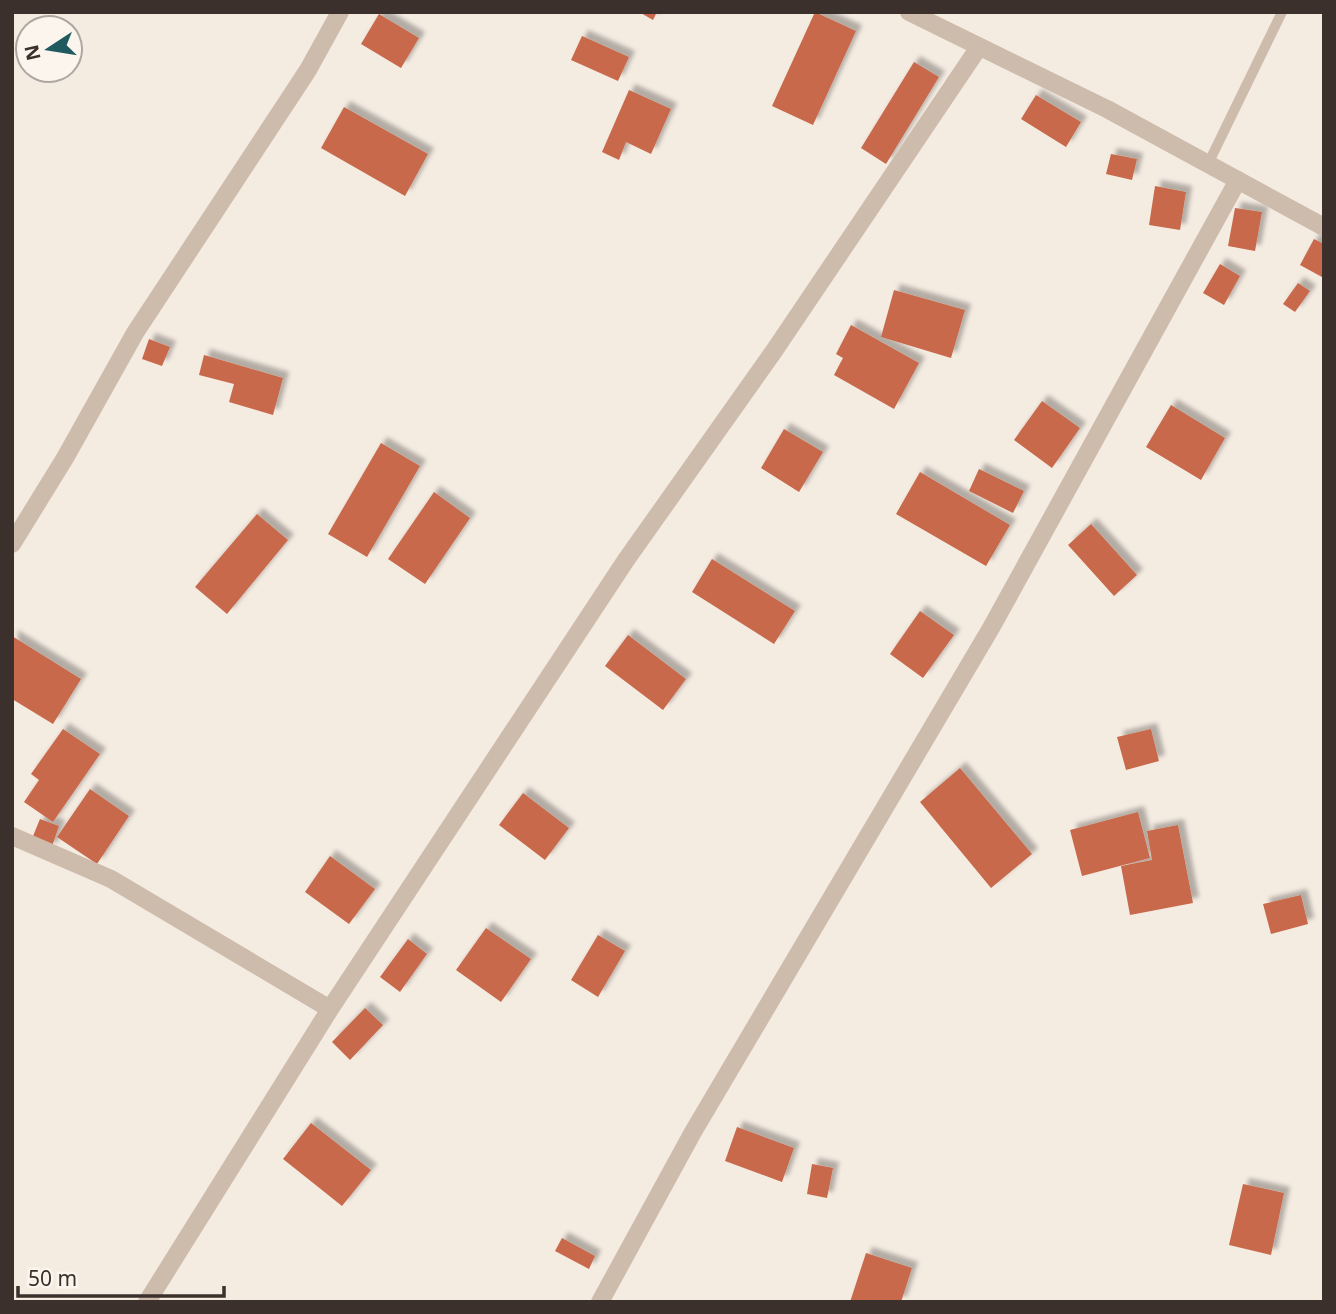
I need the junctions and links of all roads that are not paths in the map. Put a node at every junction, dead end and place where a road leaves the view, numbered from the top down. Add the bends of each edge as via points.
1 (340, 12) edge
2 (909, 12) edge
3 (1282, 12) edge
4 (979, 47) junction
5 (1208, 164) junction
6 (1238, 180) junction
7 (1324, 226) edge
8 (12, 544) edge
9 (12, 836) edge
10 (330, 1009) junction
11 (147, 1302) edge
12 (600, 1302) edge

1 - 8 street via 308,70 135,333
2 - 4 street
3 - 5 lane
4 - 5 street
4 - 10 street via 626,560
5 - 6 street
6 - 7 street
6 - 12 street via 991,628 693,1132
9 - 10 street via 111,878
10 - 11 street

